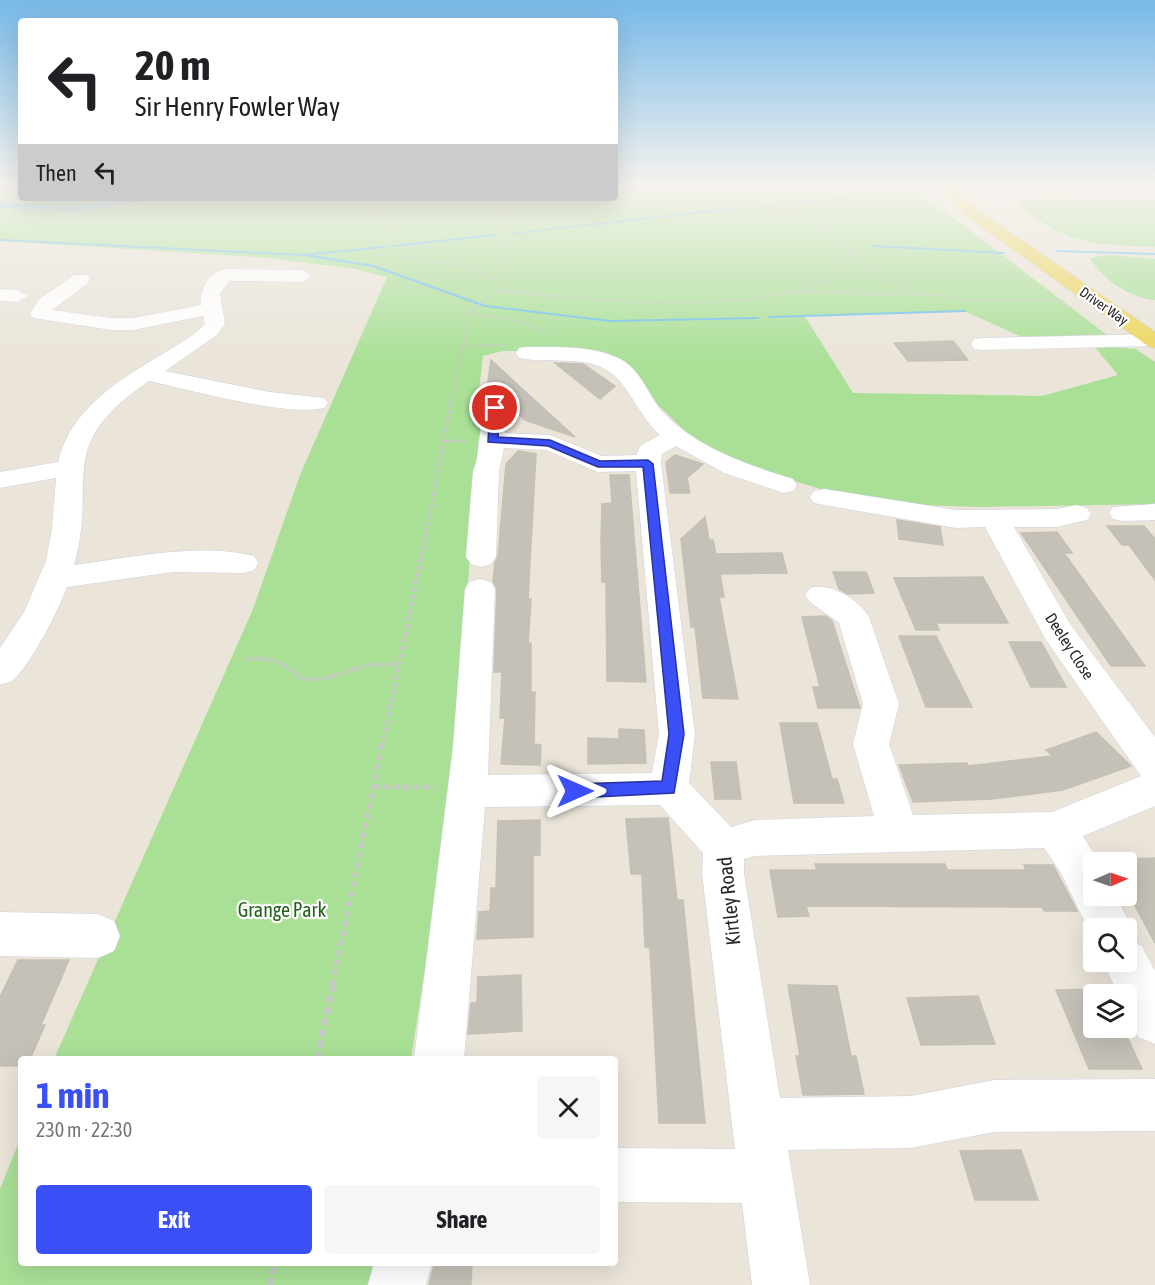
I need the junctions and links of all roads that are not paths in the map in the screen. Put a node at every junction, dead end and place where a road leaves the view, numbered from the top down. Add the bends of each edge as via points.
1 (1017, 244) edge
2 (303, 276) dead end
3 (81, 279) dead end
4 (210, 309) junction
5 (1153, 341) edge
6 (982, 344) dead end
7 (522, 349) road end
8 (147, 374) junction
9 (316, 402) dead end
10 (495, 408) dead end
11 (678, 435) junction
12 (491, 450) junction
13 (648, 464) junction
14 (69, 468) junction
15 (0, 480) edge
16 (784, 485) dead end
17 (824, 497) dead end
18 (1155, 512) edge
19 (1123, 513) dead end
20 (1077, 514) dead end
21 (995, 519) junction
22 (243, 563) dead end
23 (57, 578) junction
24 (821, 595) dead end
25 (0, 672) edge
26 (1155, 766) edge
27 (669, 788) junction
28 (467, 789) junction
29 (1155, 790) edge
30 (1054, 830) junction
31 (899, 833) junction
32 (723, 847) junction
33 (1105, 918) edge
34 (0, 934) edge
35 (98, 936) dead end
36 (1131, 972) edge
37 (1155, 1020) edge
38 (439, 1056) edge
39 (1155, 1105) edge
40 (758, 1124) junction
41 (618, 1175) edge
42 (765, 1176) junction
43 (402, 1266) edge
44 (397, 1285) edge
45 (781, 1285) edge

1 - 5 main road, Driver Way
2 - 4 street via 225,276 211,292
3 - 4 street via 45,304 40,314 133,324
4 - 8 street via 215,324 210,331
5 - 6 street
7 - 11 street via 611,363 623,370 657,420
8 - 9 street via 270,399
8 - 14 street via 87,423 74,446
10 - 12 street
11 - 13 street via 650,450
11 - 16 street via 733,469
12 - 13 street via 550,443 598,464
12 - 28 street via 486,472
13 - 27 street via 677,734
14 - 15 street
14 - 23 street via 64,543
17 - 21 street via 956,519
18 - 19 street
20 - 21 street
21 - 26 street, Deeley Close via 1058,632
22 - 23 street via 203,559 164,562
23 - 25 street via 21,647
24 - 31 street via 853,617 881,704 871,744
27 - 28 street
27 - 32 street
28 - 38 street
29 - 30 street, Kirtley Road
30 - 31 street, Kirtley Road
30 - 33 street via 1075,858
31 - 32 street, Kirtley Road via 755,838
32 - 40 street, Kirtley Road via 723,873
34 - 35 street
36 - 37 street
39 - 40 street via 994,1106 911,1122
40 - 42 street, Kirtley Road
41 - 42 street
42 - 45 street, Kirtley Road
43 - 44 street

